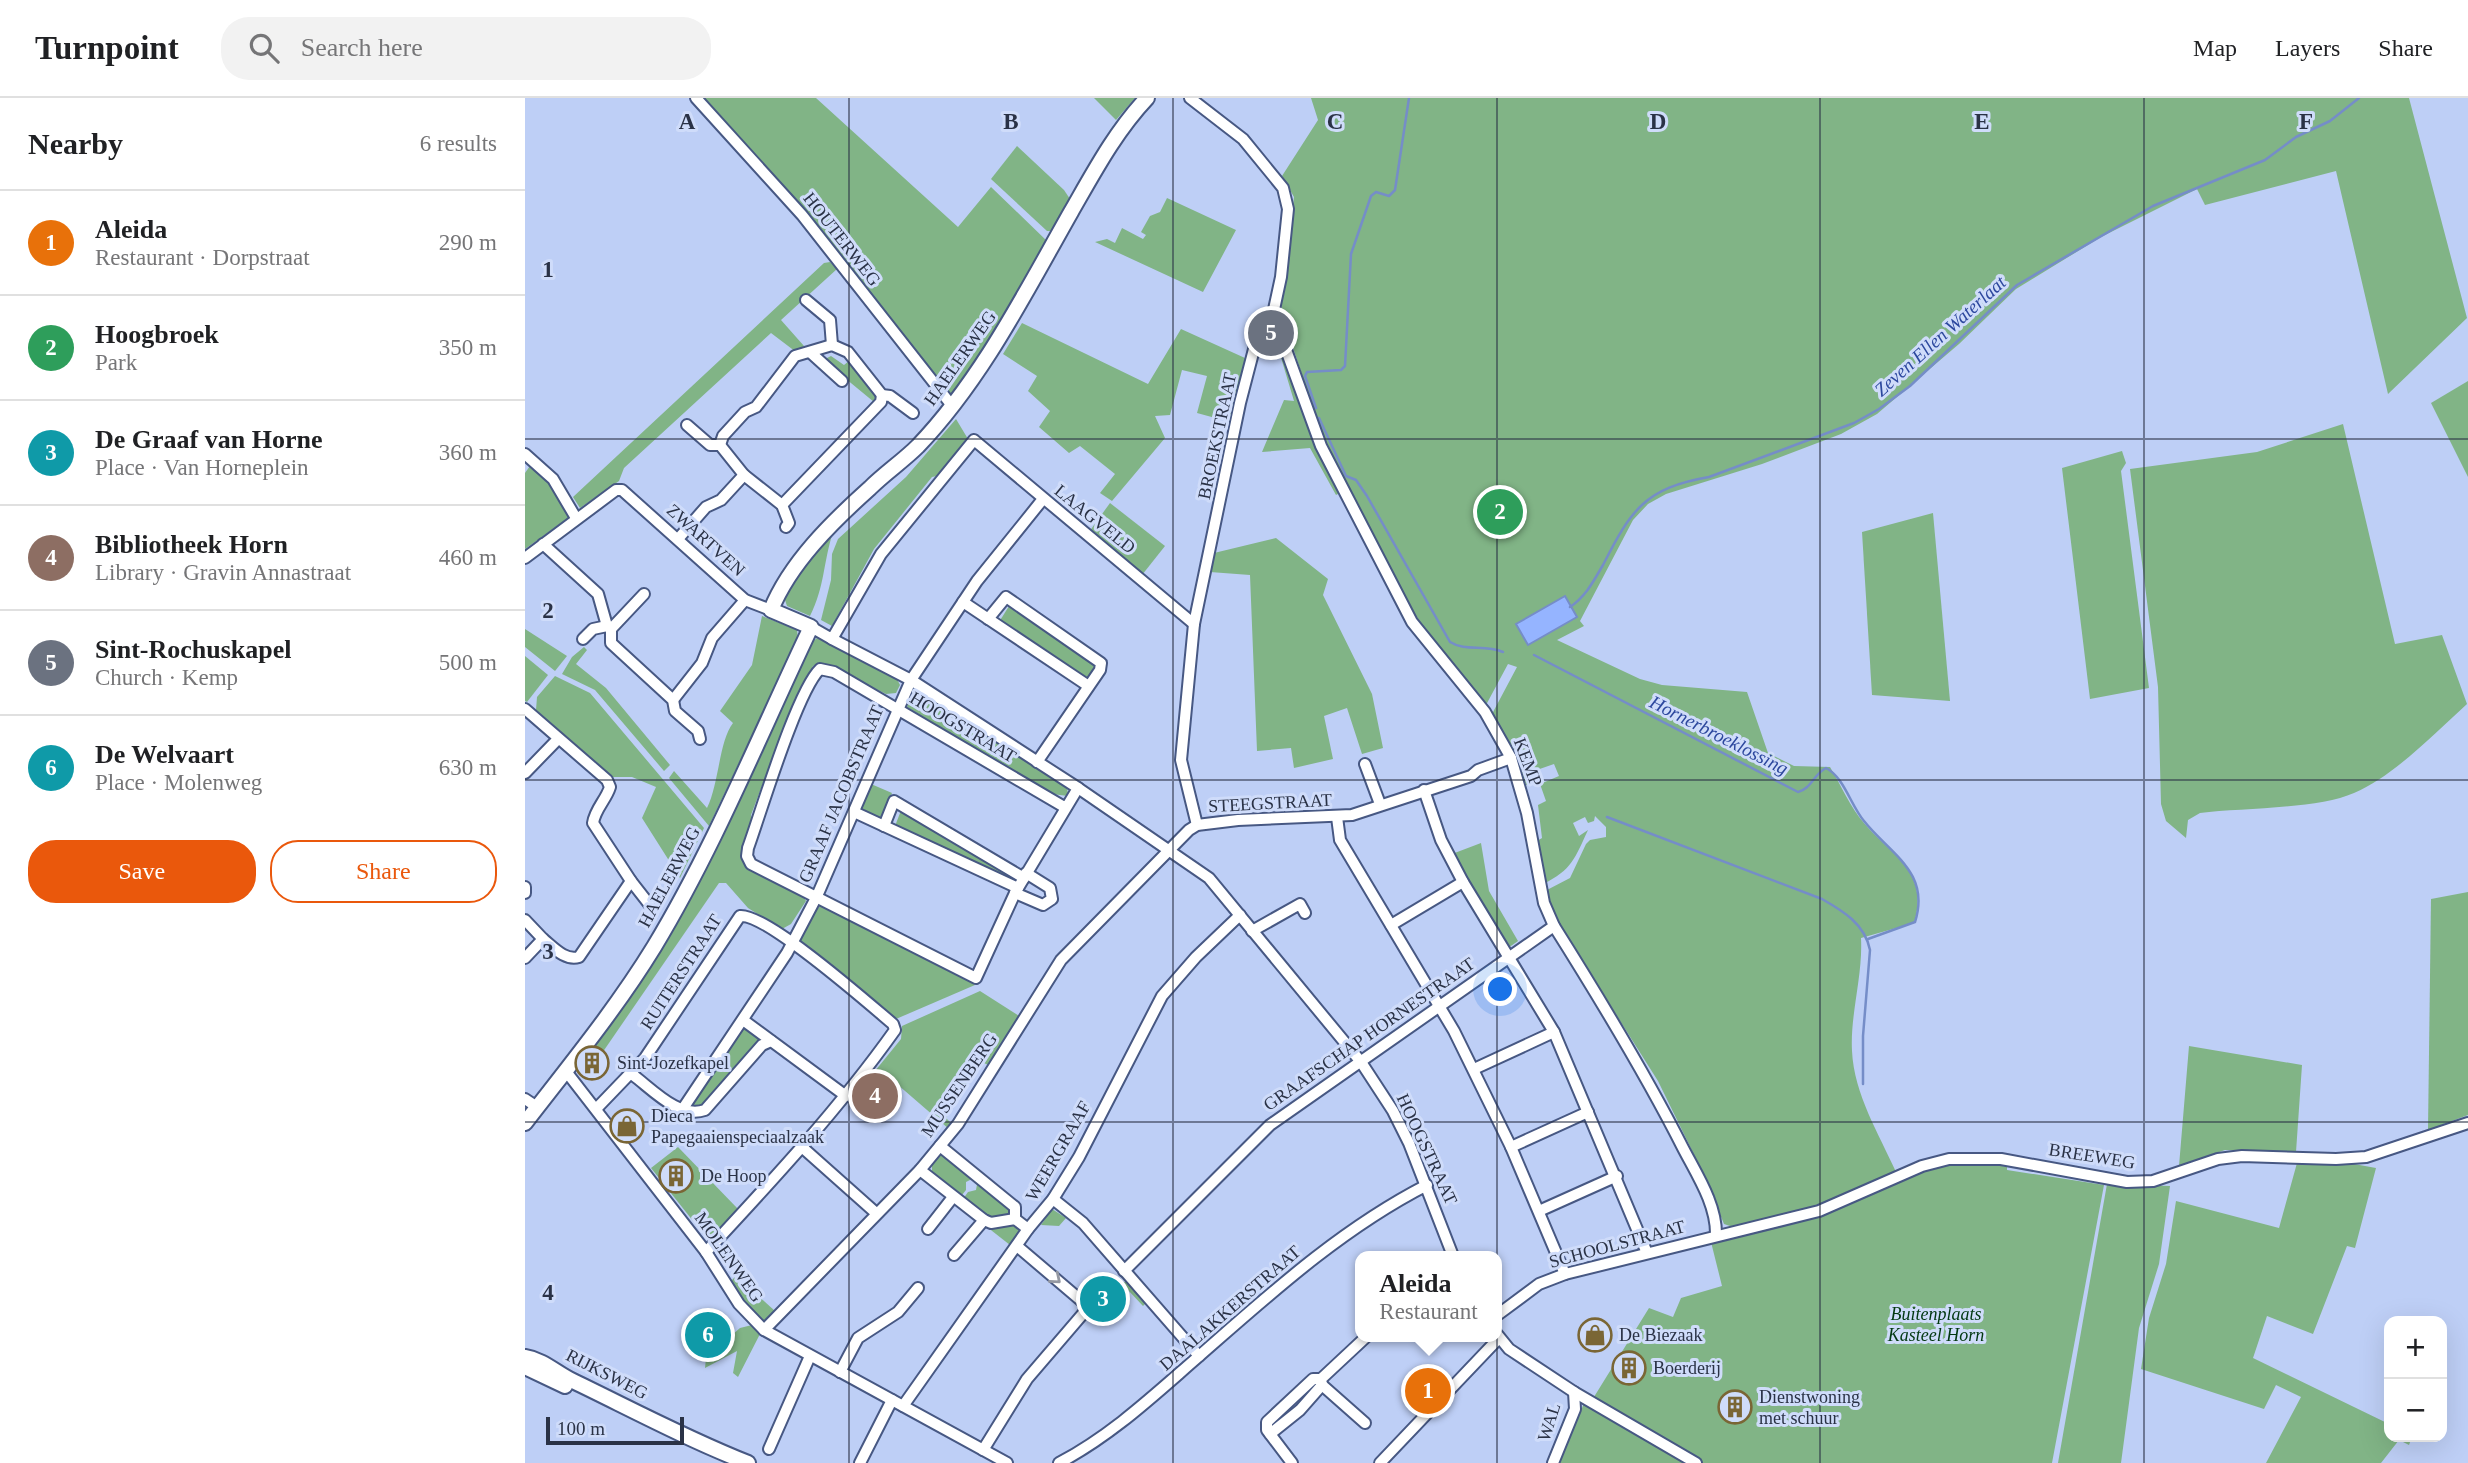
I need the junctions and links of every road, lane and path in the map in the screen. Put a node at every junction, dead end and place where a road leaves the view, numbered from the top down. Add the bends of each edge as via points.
1 (697, 98) edge
2 (1147, 98) edge
3 (1190, 98) edge
4 (806, 300) dead end
5 (1273, 314) junction
6 (832, 345) junction
7 (811, 353) junction
8 (842, 381) dead end
9 (882, 395) junction
10 (953, 407) junction
11 (913, 413) dead end
12 (687, 425) dead end
13 (720, 445) junction
14 (525, 454) edge
15 (744, 475) junction
16 (1043, 499) junction
17 (782, 505) junction
18 (576, 518) junction
19 (786, 527) dead end
20 (678, 539) junction
21 (543, 544) junction
22 (525, 558) edge
23 (644, 594) dead end
24 (745, 600) junction
25 (963, 603) junction
26 (771, 610) junction
27 (988, 619) junction
28 (1195, 624) junction
29 (609, 627) junction
30 (811, 627) junction
31 (583, 639) dead end
32 (832, 639) junction
33 (911, 680) junction
34 (1087, 685) junction
35 (673, 700) junction
36 (897, 708) junction
37 (525, 709) edge
38 (558, 739) junction
39 (700, 739) dead end
40 (1511, 758) junction
41 (1037, 762) junction
42 (1365, 764) dead end
43 (525, 773) edge
44 (1078, 788) junction
45 (1424, 790) junction
46 (1380, 804) junction
47 (1066, 808) junction
48 (853, 813) junction
49 (1337, 817) junction
50 (1197, 825) junction
51 (884, 826) junction
52 (1171, 850) junction
53 (631, 881) junction
54 (1463, 882) junction
55 (1021, 883) junction
56 (525, 887) edge
57 (525, 893) edge
58 (817, 896) junction
59 (649, 904) dead end
60 (1305, 913) dead end
61 (1240, 915) junction
62 (525, 920) edge
63 (1391, 925) junction
64 (1554, 926) junction
65 (1252, 930) junction
66 (543, 939) junction
67 (791, 942) junction
68 (525, 958) edge
69 (1507, 959) junction
70 (1439, 1006) junction
71 (743, 1020) junction
72 (1554, 1032) junction
73 (771, 1041) junction
74 (1361, 1062) junction
75 (1473, 1069) junction
76 (565, 1070) junction
77 (633, 1075) junction
78 (846, 1096) junction
79 (531, 1103) edge
80 (596, 1109) junction
81 (682, 1110) junction
82 (1588, 1112) junction
83 (525, 1123) edge
84 (2468, 1123) edge
85 (940, 1146) junction
86 (1511, 1147) junction
87 (803, 1148) junction
88 (920, 1170) junction
89 (1616, 1176) junction
90 (1427, 1185) junction
91 (953, 1197) junction
92 (1052, 1199) junction
93 (1539, 1211) junction
94 (876, 1213) junction
95 (1015, 1219) junction
96 (984, 1220) junction
97 (928, 1229) dead end
98 (1028, 1229) junction
99 (1716, 1237) junction
100 (1017, 1246) junction
101 (1452, 1251) edge
102 (706, 1252) junction
103 (1647, 1253) junction
104 (954, 1255) dead end
105 (1124, 1271) junction
106 (1565, 1274) junction
107 (918, 1288) dead end
108 (1502, 1312) edge
109 (764, 1330) junction
110 (1502, 1340) edge
111 (1361, 1342) edge
112 (1492, 1342) edge
113 (810, 1356) junction
114 (1199, 1356) junction
115 (525, 1357) edge
116 (525, 1367) edge
117 (840, 1372) junction
118 (1322, 1382) junction
119 (1574, 1392) junction
120 (892, 1400) junction
121 (903, 1406) junction
122 (1366, 1423) dead end
123 (769, 1449) dead end
124 (985, 1451) junction
125 (723, 1463) edge
126 (748, 1463) edge
127 (860, 1463) edge
128 (980, 1463) edge
129 (1007, 1463) edge
130 (1059, 1463) edge
131 (1292, 1463) edge
132 (1380, 1463) edge
133 (1553, 1463) edge
134 (1696, 1463) edge

1 - 10 street, HOUTERWEG via 802,215
2 - 10 street, HAELERWEG via 1104,153 1010,320
3 - 5 street, BROEKSTRAAT via 1243,139 1283,187 1287,198 1281,277
4 - 6 street via 830,320
5 - 28 street, BROEKSTRAAT via 1260,327 1240,403
5 - 40 street, KEMP via 1321,446 1412,622 1485,712
6 - 7 street
6 - 9 street via 848,352
7 - 8 street
7 - 13 street via 795,356 756,407 745,411 723,436
9 - 11 street via 891,396
9 - 17 street
10 - 26 street, HAELERWEG via 830,528 782,583
12 - 13 street via 710,445
13 - 15 street
14 - 18 street via 553,479
15 - 17 street
15 - 20 street
16 - 25 street, GRAAF JACOBSTRAAT
16 - 28 street, LAAGVELD
16 - 32 street, LAAGVELD via 974,440 881,554
17 - 19 street via 789,523
18 - 20 street, ZWARTVEN via 622,490
18 - 21 street
20 - 24 street, ZWARTVEN
21 - 22 street
21 - 29 street via 598,594
23 - 29 street
24 - 26 street, ZWARTVEN
24 - 35 street via 712,638 702,663
25 - 27 street
25 - 33 street, GRAAF JACOBSTRAAT
26 - 30 street
27 - 34 street
27 - 34 street via 1000,601 1006,597 1014,601 1101,663
28 - 50 street, BROEKSTRAAT via 1181,760
29 - 31 street via 593,629
29 - 35 street via 611,643
30 - 32 street
30 - 76 street, HAELERWEG via 691,880 653,949
32 - 33 street, HOOGSTRAAT
33 - 36 street, GRAAF JACOBSTRAAT
33 - 41 street, HOOGSTRAAT
34 - 41 street
35 - 39 street via 675,711 698,731
36 - 47 street, HOOGSTRAAT
36 - 48 street, GRAAF JACOBSTRAAT
36 - 58 street, HOOGSTRAAT via 834,672 820,669 807,688 747,856 751,864
37 - 38 street
38 - 43 street
38 - 53 street via 607,780 610,787 593,823
40 - 45 street, STEEGSTRAAT
40 - 64 street, KEMP via 1544,904
41 - 44 street, HOOGSTRAAT
42 - 46 street
44 - 47 street
44 - 52 street, HOOGSTRAAT
45 - 46 street, STEEGSTRAAT
45 - 54 street via 1441,840
46 - 49 street, STEEGSTRAAT
47 - 55 street
48 - 51 street
48 - 58 street, GRAAF JACOBSTRAAT
49 - 50 street, STEEGSTRAAT
49 - 63 street via 1340,840
50 - 52 street, STEEGSTRAAT
51 - 55 street
51 - 55 street via 894,801
52 - 61 street, HOOGSTRAAT via 1209,878
52 - 85 street, MUSSENBERG via 1061,960
53 - 59 street
53 - 66 street via 579,957 564,956
54 - 63 street
54 - 69 street
55 - 58 street via 976,978
56 - 57 street
58 - 67 street, GRAAF JACOBSTRAAT
60 - 65 street via 1300,904
61 - 65 street, HOOGSTRAAT
61 - 92 street, WEERGRAAF via 1162,996 1079,1157
62 - 66 street
63 - 70 street
64 - 69 street, GRAAFSCHAP HORNESTRAAT
64 - 99 street, KEMP via 1652,1086 1706,1194
65 - 74 street, HOOGSTRAAT
66 - 68 street
67 - 71 street, GRAAF JACOBSTRAAT
67 - 77 street, RUITERSTRAAT via 749,915 740,916
67 - 78 street via 893,1024 895,1030
69 - 70 street, GRAAFSCHAP HORNESTRAAT
69 - 72 street
70 - 74 street, GRAAFSCHAP HORNESTRAAT
70 - 75 street
71 - 73 street
71 - 81 street, GRAAF JACOBSTRAAT
72 - 75 street
72 - 82 street
73 - 78 street
73 - 81 street via 762,1045 705,1110 695,1114
74 - 90 street, HOOGSTRAAT via 1393,1111
74 - 105 street, GRAAFSCHAP HORNESTRAAT via 1269,1125
75 - 86 street
76 - 79 street, HAELERWEG
76 - 80 street, MOLENWEG
77 - 80 street, RUITERSTRAAT
77 - 81 street
78 - 87 street
79 - 83 street, HAELERWEG
80 - 102 street, MOLENWEG
82 - 86 street
82 - 89 street
84 - 99 street, BREEWEG via 2366,1157 2242,1156 2153,1181 2127,1182 2001,1159 1949,1159 1922,1166 1819,1211
85 - 88 street, MUSSENBERG
85 - 95 street via 1015,1208
86 - 93 street
87 - 94 street
87 - 102 street
88 - 91 street
88 - 94 street, MUSSENBERG
89 - 93 street
89 - 103 street
90 - 101 street, HOOGSTRAAT
90 - 114 street, DAALAKKERSTRAAT via 1355,1227
91 - 96 street
91 - 97 street
92 - 98 street, WEERGRAAF
92 - 105 street via 1083,1223
93 - 106 street
94 - 109 street, MUSSENBERG
95 - 96 street
95 - 98 street
96 - 104 street
98 - 100 street, WEERGRAAF
99 - 103 street, SCHOOLSTRAAT
100 - 121 street, WEERGRAAF
100 -> 124 street via 1087,1309 1027,1379
102 - 109 street, MOLENWEG via 739,1304
103 - 106 street, SCHOOLSTRAAT
105 - 114 street
106 - 108 street, SCHOOLSTRAAT via 1539,1284
107 - 117 street via 898,1312 858,1338
109 - 113 street, MOLENWEG
110 - 119 street
111 - 118 street
112 - 132 street
113 - 117 street, MOLENWEG
113 - 123 street
114 - 130 street, DAALAKKERSTRAAT via 1125,1422
115 - 126 street, RIJKSWEG via 690,1440
116 - 125 street, RIJKSWEG
117 - 120 street, MOLENWEG
118 - 122 street
118 - 131 street via 1300,1410 1270,1434
119 - 133 street, WAL via 1575,1409
119 - 134 street
120 - 121 street, MOLENWEG
120 - 127 street
121 - 124 street, MOLENWEG
124 - 128 street
124 - 129 street, MOLENWEG

